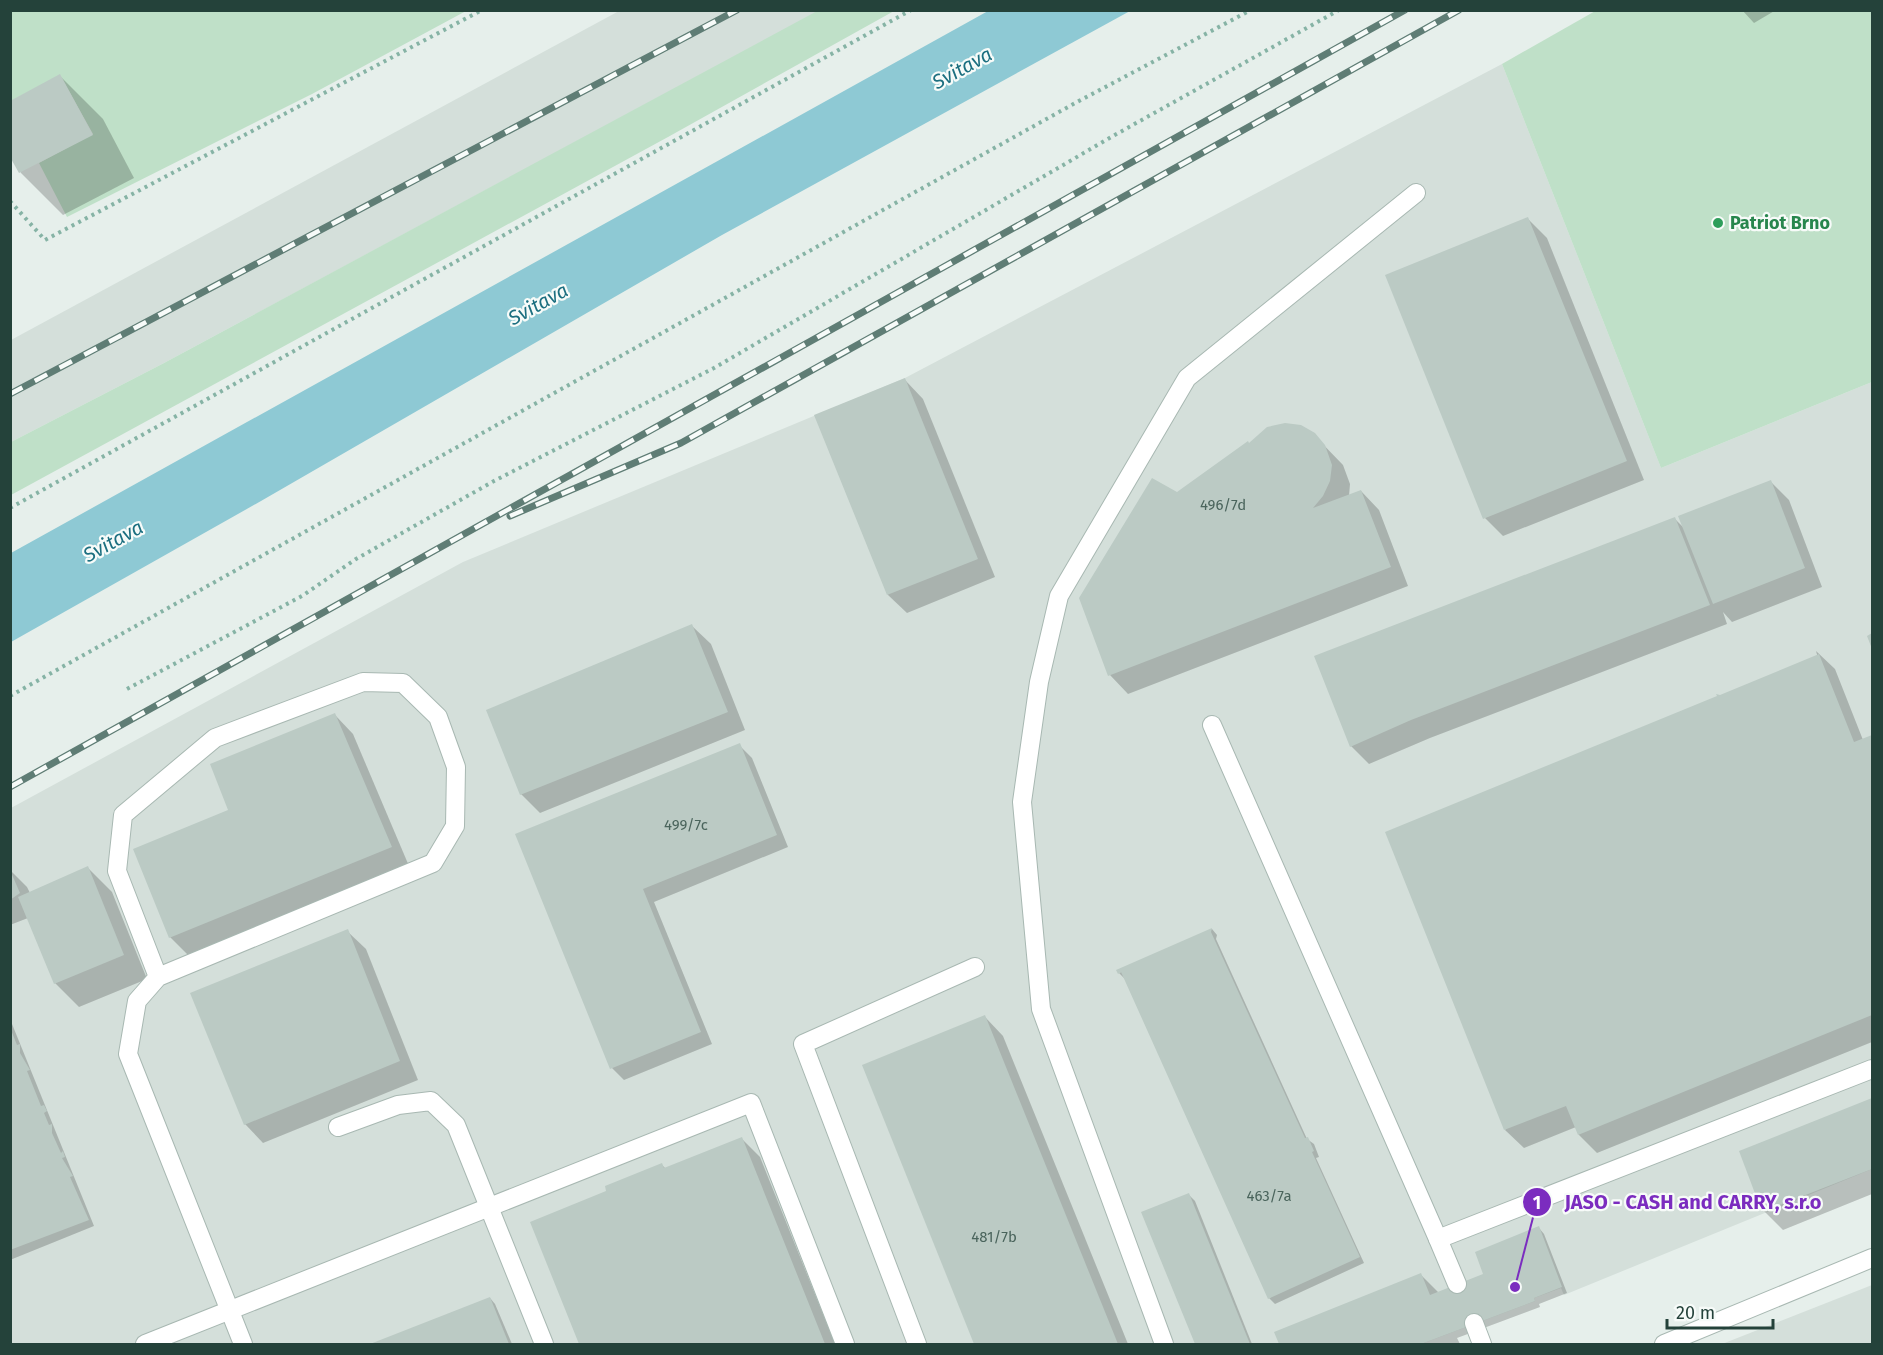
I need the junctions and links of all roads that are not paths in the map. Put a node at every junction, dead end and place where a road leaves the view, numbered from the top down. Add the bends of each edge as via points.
1 (1416, 193) dead end
2 (1212, 725) dead end
3 (975, 967) dead end
4 (158, 977) junction
5 (1872, 1069) edge
6 (338, 1127) dead end
7 (489, 1207) junction
8 (1438, 1239) junction
9 (1872, 1258) edge
10 (1457, 1284) dead end
11 (229, 1311) junction
12 (1474, 1323) dead end
13 (145, 1344) edge
14 (243, 1344) edge
15 (544, 1344) edge
16 (845, 1344) edge
17 (917, 1344) edge
18 (1164, 1344) edge
19 (1482, 1344) edge
20 (1664, 1344) edge

1 - 18 street via 1187,378 1059,596 1039,682 1022,802 1041,1009
2 - 8 street
3 - 17 street via 803,1044
4 - 4 street via 433,863 456,826 456,767 438,717 403,683 363,682 215,738 123,815 117,871
4 - 11 street via 137,1001 128,1054
5 - 8 street
6 - 7 street via 398,1105 431,1101 456,1125
7 - 11 street
7 - 15 street
7 - 16 street via 751,1103
8 - 10 street
9 - 20 street
11 - 13 street
11 - 14 street
12 - 19 street

